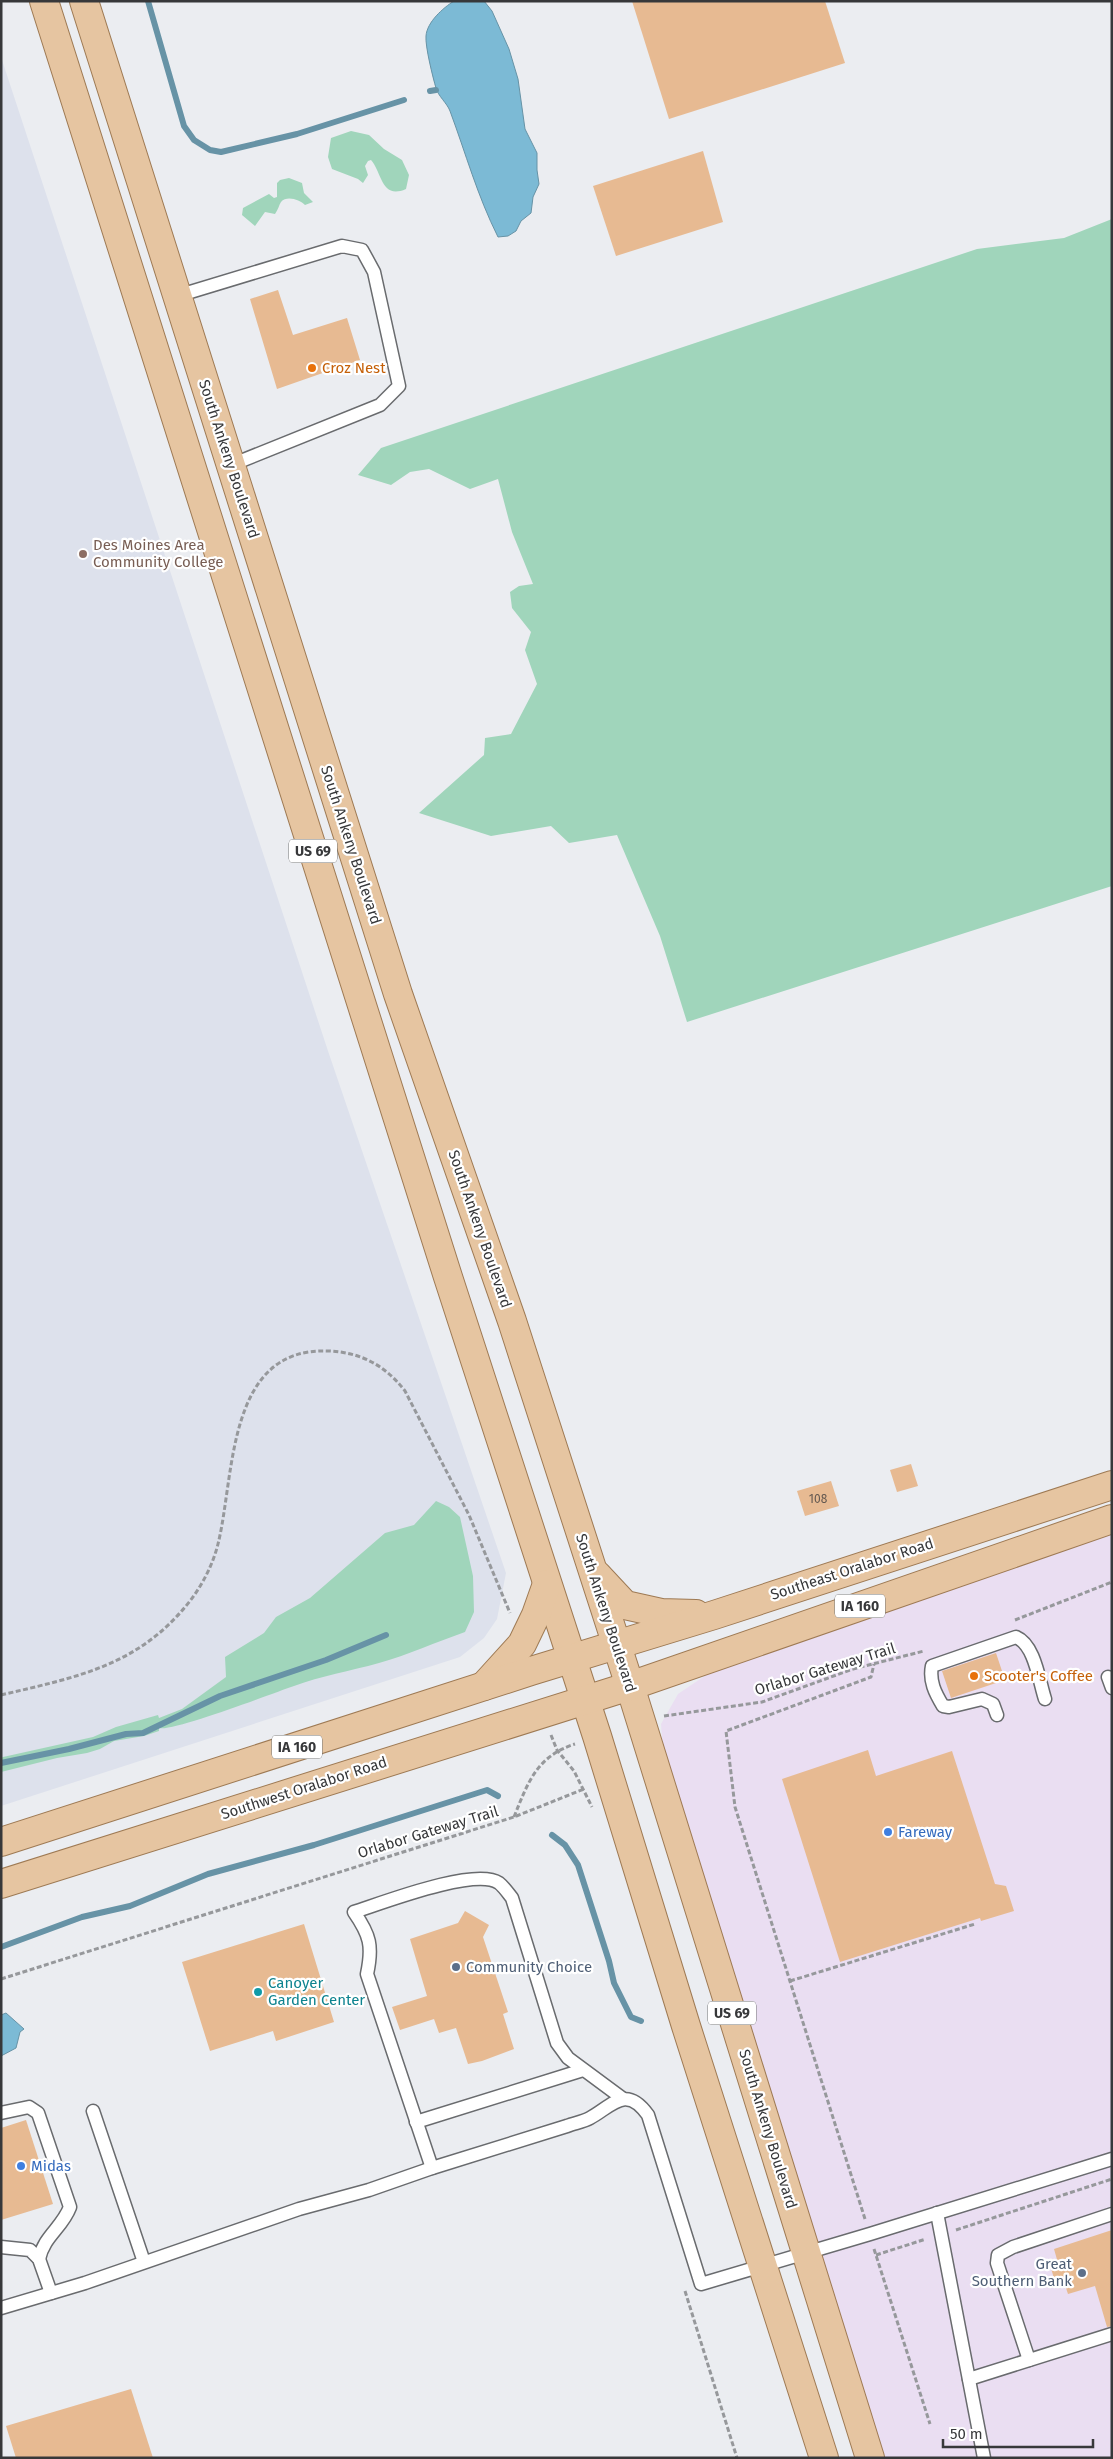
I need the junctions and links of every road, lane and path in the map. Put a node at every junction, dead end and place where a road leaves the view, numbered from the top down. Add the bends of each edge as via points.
1 (44, 1) edge
2 (84, 1) edge
3 (177, 296) junction
4 (231, 465) junction
5 (253, 536) junction
6 (217, 547) junction
7 (1112, 1485) edge
8 (1112, 1519) edge
9 (592, 1568) junction
10 (1112, 1582) edge
11 (547, 1584) junction
12 (714, 1615) junction
13 (1014, 1620) dead end
14 (522, 1644) junction
15 (933, 1648) dead end
16 (593, 1653) junction
17 (874, 1664) junction
18 (484, 1686) junction
19 (607, 1692) junction
20 (1, 1695) edge
21 (1045, 1699) dead end
22 (543, 1712) junction
23 (997, 1715) dead end
24 (641, 1721) junction
25 (597, 1736) junction
26 (557, 1750) junction
27 (584, 1789) junction
28 (596, 1814) dead end
29 (514, 1817) junction
30 (1, 1842) edge
31 (1, 1884) edge
32 (975, 1924) dead end
33 (1, 1979) edge
34 (790, 1981) junction
35 (583, 2070) junction
36 (622, 2098) junction
37 (93, 2111) dead end
38 (1, 2113) edge
39 (416, 2122) junction
40 (1112, 2159) edge
41 (432, 2168) junction
42 (1112, 2179) edge
43 (937, 2213) junction
44 (1112, 2214) edge
45 (870, 2234) junction
46 (941, 2235) junction
47 (1, 2247) edge
48 (806, 2253) junction
49 (876, 2255) junction
50 (39, 2259) junction
51 (144, 2262) junction
52 (762, 2266) junction
53 (684, 2288) dead end
54 (51, 2293) junction
55 (1, 2308) edge
56 (1112, 2334) edge
57 (1029, 2360) junction
58 (969, 2379) junction
59 (930, 2424) dead end
60 (737, 2458) edge
61 (824, 2458) edge
62 (870, 2458) edge
63 (984, 2458) edge

1 - 6 main road, South Ankeny Boulevard / US 69
2 - 3 main road, South Ankeny Boulevard / US 69
3 - 4 main road, South Ankeny Boulevard / US 69
3 - 4 lane via 342,246 362,250 374,272 399,386 380,405
4 - 5 main road, South Ankeny Boulevard / US 69
5 - 6 main road
5 - 9 main road, South Ankeny Boulevard / US 69 via 417,1052 512,1321
6 - 11 main road, South Ankeny Boulevard / US 69
7 - 12 main road, Southeast Oralabor Road / IA 160
8 - 19 main road, IA 160
9 - 12 main road via 626,1605 661,1613
9 - 16 main road, South Ankeny Boulevard / US 69
10 - 13 path
11 - 14 main road
11 - 16 main road, South Ankeny Boulevard / US 69
12 - 16 main road, Southeast Oralabor Road / IA 160
14 - 18 main road
14 - 20 path via 469,1515 405,1391 394,1377 370,1360 355,1353 324,1351 289,1358 266,1375 254,1389 237,1433 214,1557 204,1580 175,1618 130,1656 109,1666
15 - 17 path, Orlabor Gateway Trail
16 - 18 main road, IA 160
16 - 19 main road, South Ankeny Boulevard / US 69
16 - 19 main road, South Ankeny Boulevard / US 69
17 - 24 path, Orlabor Gateway Trail via 762,1702 679,1712
17 - 34 path via 871,1677 726,1731 735,1807
18 - 30 main road, IA 160
19 - 22 main road, Southwest Oralabor Road / IA 160
19 - 24 main road, South Ankeny Boulevard / US 69
19 - 25 main road, South Ankeny Boulevard / US 69
21 - 23 lane via 1030,1652 1022,1640 1016,1638 932,1666 930,1675 935,1694 943,1706 982,1699 993,1704
22 - 26 path
22 - 31 main road, Southwest Oralabor Road / IA 160
24 - 48 main road, South Ankeny Boulevard / US 69
25 - 26 path, Orlabor Gateway Trail
25 - 52 main road, South Ankeny Boulevard / US 69
26 - 27 path
26 - 29 path, Orlabor Gateway Trail via 542,1762
27 - 28 path
27 - 29 path
29 - 33 path, Orlabor Gateway Trail
32 - 34 path
34 - 45 path
35 - 36 lane
35 - 39 lane
35 - 39 lane via 557,2043 512,1898 498,1883 479,1877 456,1881 354,1912 366,1929 372,1953 367,1974
36 - 41 lane via 590,2118
36 - 52 lane via 634,2101 648,2115 701,2284
37 - 51 lane
38 - 50 lane via 29,2106 38,2113 70,2207 66,2217 42,2246
39 - 41 lane
40 - 43 lane
41 - 51 lane
42 - 46 path
43 - 45 lane
43 - 46 lane
44 - 57 lane via 998,2255 997,2263
45 - 48 lane
45 - 49 path
46 - 49 path
46 - 58 lane
47 - 50 lane via 30,2250
48 - 52 lane
48 - 62 main road, South Ankeny Boulevard / US 69
49 - 59 path
50 - 54 lane
51 - 54 lane
52 - 61 main road, South Ankeny Boulevard / US 69
53 - 60 path
54 - 55 lane
56 - 57 lane
57 - 58 lane
58 - 63 lane

